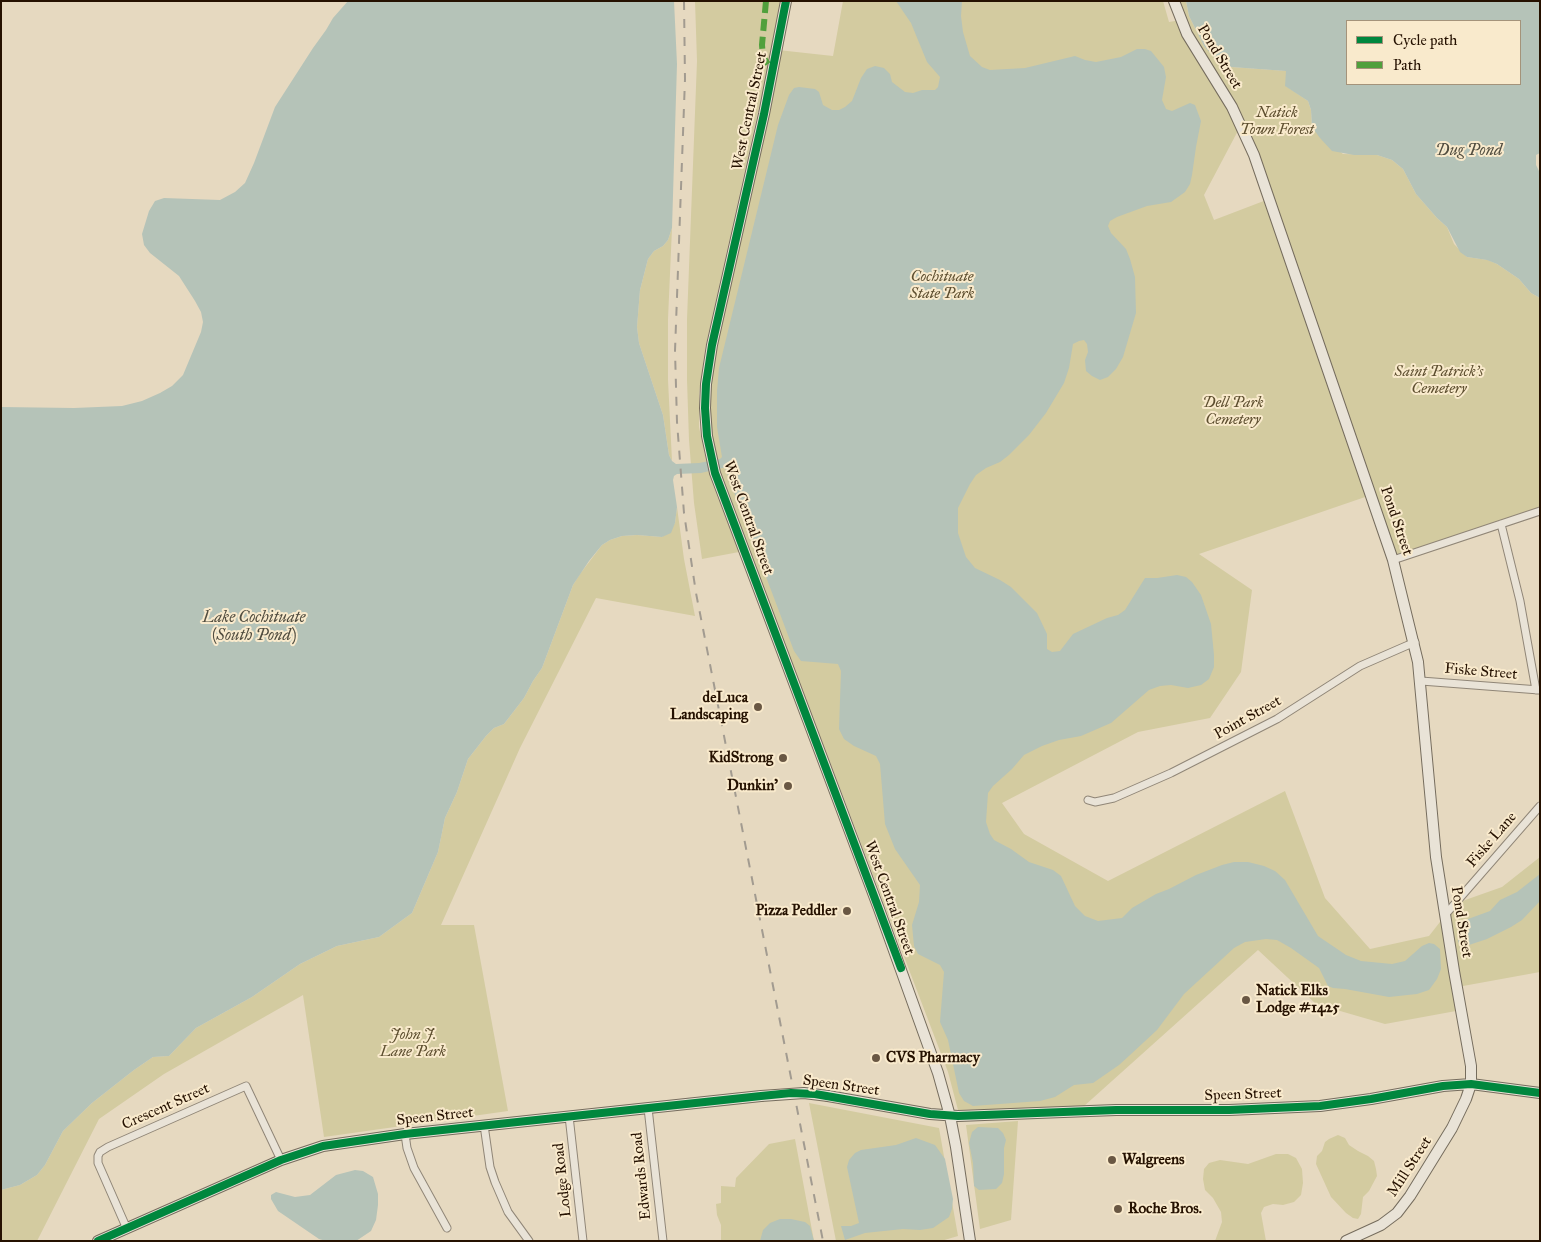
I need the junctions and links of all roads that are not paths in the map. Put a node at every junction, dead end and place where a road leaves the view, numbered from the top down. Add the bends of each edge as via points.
1 (786, 1) edge
2 (1174, 1) edge
3 (1540, 511) edge
4 (1501, 524) junction
5 (1394, 560) junction
6 (1415, 642) junction
7 (1421, 681) junction
8 (1538, 690) edge
9 (1088, 800) dead end
10 (1540, 806) edge
11 (1445, 915) junction
12 (1471, 1084) junction
13 (1540, 1093) edge
14 (648, 1108) junction
15 (569, 1116) junction
16 (950, 1116) junction
17 (484, 1125) junction
18 (405, 1134) junction
19 (281, 1160) junction
20 (447, 1228) dead end
21 (128, 1229) junction
22 (98, 1241) edge
23 (529, 1241) edge
24 (583, 1241) edge
25 (663, 1241) edge
26 (970, 1241) edge
27 (1346, 1241) edge

1 - 16 street, West Central Street via 708,367 707,436 715,472 893,947
2 - 5 street, Pond Street via 1187,34 1232,107 1254,155
3 - 4 street
4 - 5 street
4 - 8 street
5 - 6 street, Pond Street
6 - 7 street, Pond Street
6 - 9 street, Point Street via 1360,666 1277,719 1171,773 1114,798 1095,802
7 - 8 street, Fiske Street
7 - 11 street, Pond Street via 1436,857
10 - 11 street, Fiske Lane
11 - 12 street, Pond Street via 1471,1066
12 - 13 street, Speen Street
12 - 16 street, Speen Street via 1320,1106
12 - 27 street, Mill Street via 1452,1128 1397,1213 1381,1225
14 - 15 street, Speen Street
14 - 16 street, Speen Street, bridge via 791,1093
14 - 25 street, Edwards Road
15 - 17 street, Speen Street
15 - 24 street, Lodge Road
16 - 26 street, West Central Street
17 - 18 street, Speen Street
17 - 23 street via 495,1182 508,1212
18 - 19 street, Speen Street via 323,1146
18 - 20 street via 414,1168
19 - 21 street, Speen Street
19 - 21 street, Crescent Street via 246,1086 108,1147 100,1152 98,1163
21 - 22 street, Speen Street

